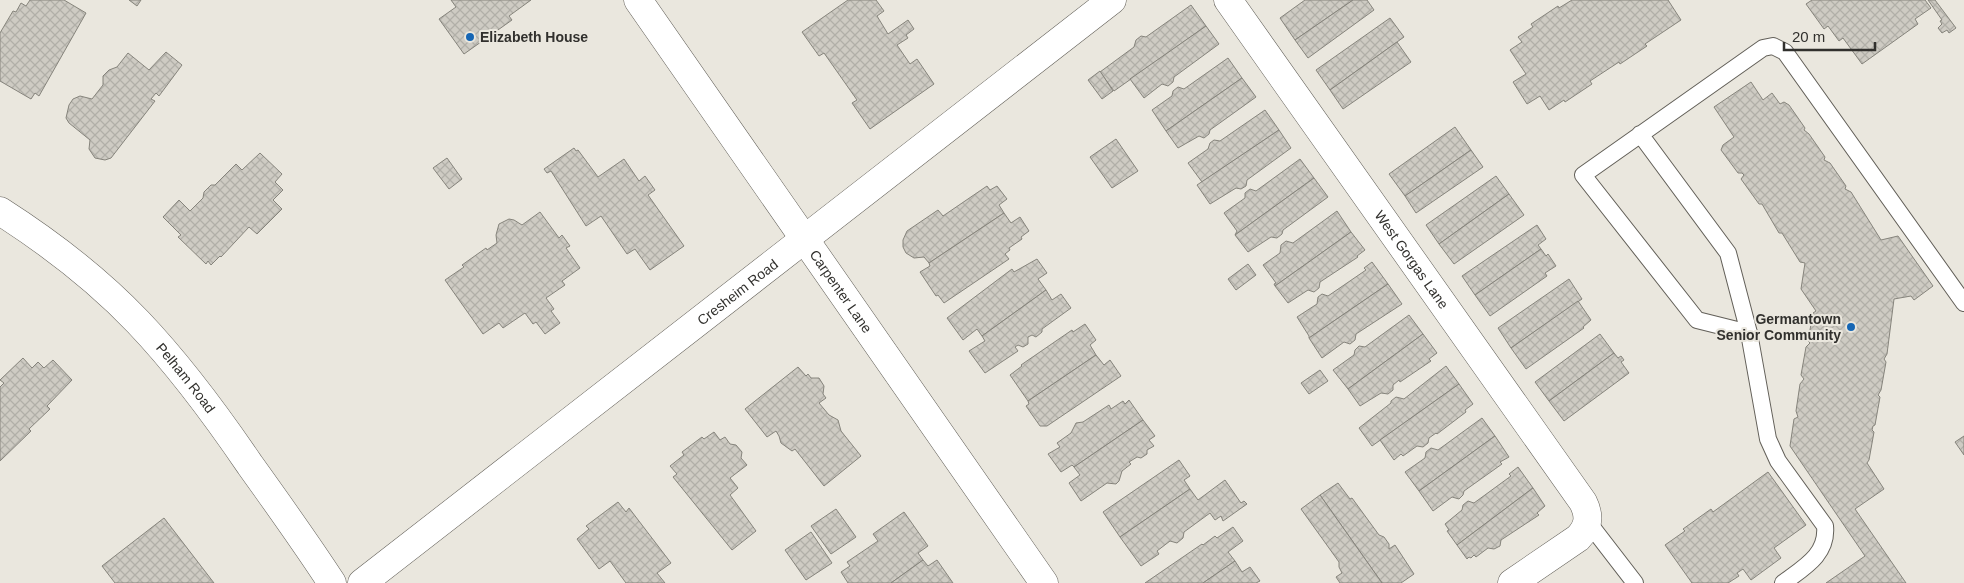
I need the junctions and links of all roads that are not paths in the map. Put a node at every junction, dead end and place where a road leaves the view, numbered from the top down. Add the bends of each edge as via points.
1 (638, 0) edge
2 (1112, 0) edge
3 (1228, 0) edge
4 (1640, 134) junction
5 (0, 211) edge
6 (805, 240) junction
7 (1964, 303) edge
8 (1748, 333) junction
9 (1588, 522) junction
10 (332, 583) edge
11 (362, 583) edge
12 (1044, 583) edge
13 (1512, 583) edge
14 (1635, 583) edge
15 (1783, 583) edge

1 - 6 street, Carpenter Lane
2 - 6 street, Cresheim Road
3 - 9 street, West Gorgas Lane via 1583,502
4 - 7 lane via 1762,48 1773,46 1785,52
4 - 8 lane via 1728,253
4 - 8 lane via 1583,175 1697,320
5 - 10 street, Pelham Road via 66,256 138,322 171,358 233,440
6 - 11 street, Cresheim Road
6 - 12 street, Carpenter Lane
8 - 15 lane via 1768,439 1778,461 1825,526 1822,549
9 - 13 street via 1585,532 1578,538
9 - 14 lane

